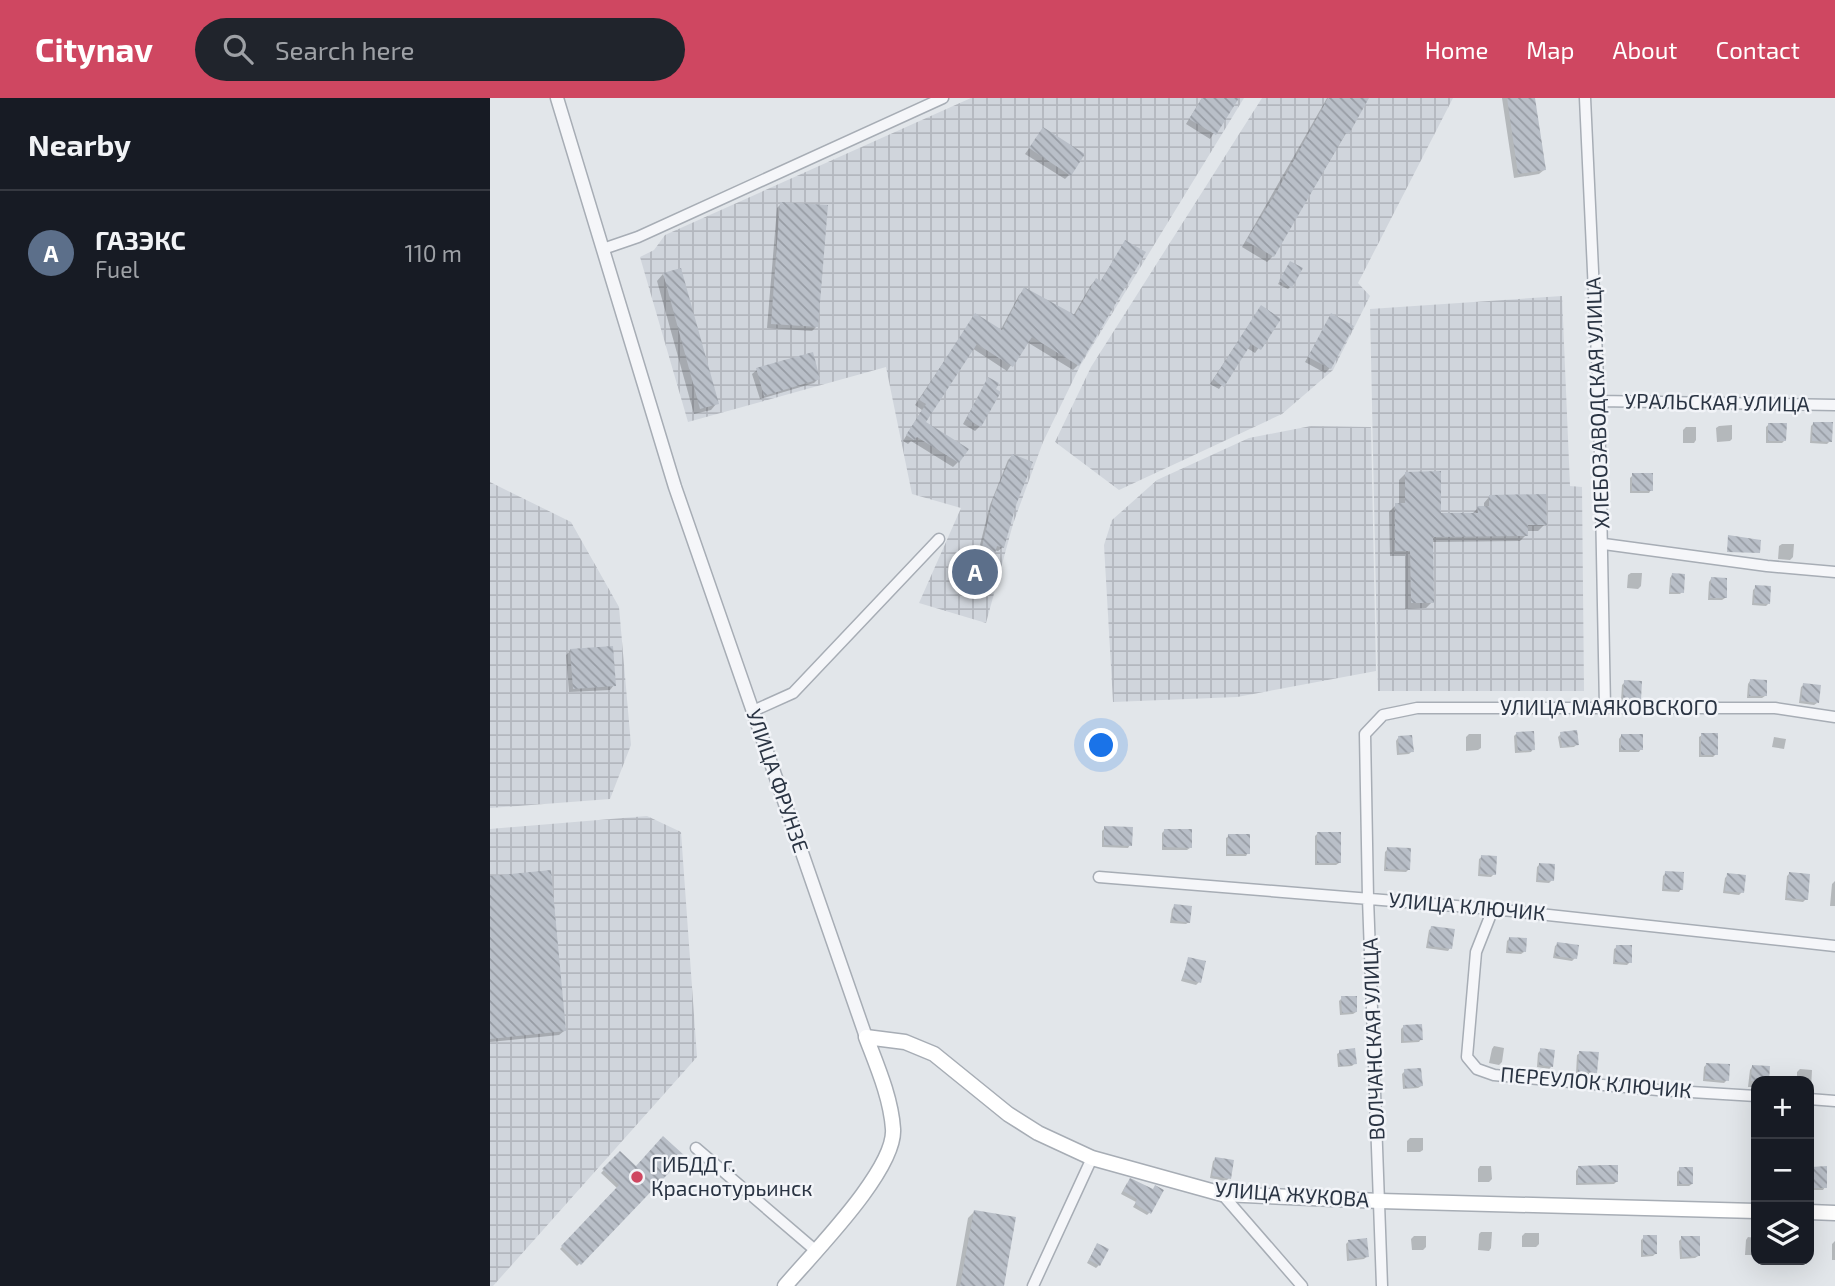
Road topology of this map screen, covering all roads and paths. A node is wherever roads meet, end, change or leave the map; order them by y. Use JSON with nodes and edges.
{"nodes":[{"id":1,"x":557,"y":98,"type":"edge"},
{"id":2,"x":943,"y":98,"type":"edge"},
{"id":3,"x":1585,"y":98,"type":"edge"},
{"id":4,"x":603,"y":249,"type":"junction"},
{"id":5,"x":1599,"y":401,"type":"junction"},
{"id":6,"x":1835,"y":405,"type":"edge"},
{"id":7,"x":939,"y":539,"type":"dead end"},
{"id":8,"x":1604,"y":544,"type":"junction"},
{"id":9,"x":1835,"y":572,"type":"edge"},
{"id":10,"x":1605,"y":707,"type":"junction"},
{"id":11,"x":753,"y":711,"type":"junction"},
{"id":12,"x":1383,"y":715,"type":"joint"},
{"id":13,"x":1835,"y":717,"type":"edge"},
{"id":14,"x":1099,"y":877,"type":"dead end"},
{"id":15,"x":1368,"y":898,"type":"junction"},
{"id":16,"x":1493,"y":909,"type":"junction"},
{"id":17,"x":1835,"y":946,"type":"edge"},
{"id":18,"x":866,"y":1037,"type":"junction"},
{"id":19,"x":1751,"y":1096,"type":"edge"},
{"id":20,"x":1814,"y":1099,"type":"edge"},
{"id":21,"x":1835,"y":1101,"type":"edge"},
{"id":22,"x":696,"y":1148,"type":"dead end"},
{"id":23,"x":1092,"y":1158,"type":"junction"},
{"id":24,"x":1222,"y":1194,"type":"junction"},
{"id":25,"x":1380,"y":1202,"type":"junction"},
{"id":26,"x":1751,"y":1211,"type":"edge"},
{"id":27,"x":1814,"y":1212,"type":"edge"},
{"id":28,"x":1835,"y":1213,"type":"edge"},
{"id":29,"x":815,"y":1250,"type":"junction"},
{"id":30,"x":785,"y":1286,"type":"edge"},
{"id":31,"x":1033,"y":1286,"type":"edge"},
{"id":32,"x":1302,"y":1286,"type":"edge"},
{"id":33,"x":1382,"y":1286,"type":"edge"}],
"edges":[{"from":1,"to":4,"type":"street","name":"УЛИЦА ФРУНЗЕ"},
{"from":2,"to":4,"type":"street"},
{"from":3,"to":5,"type":"street","name":"ХЛЕБОЗАВОДСКАЯ УЛИЦА"},
{"from":4,"to":11,"type":"street","name":"УЛИЦА ФРУНЗЕ"},
{"from":5,"to":6,"type":"street","name":"УРАЛЬСКАЯ УЛИЦА"},
{"from":5,"to":8,"type":"street","name":"ХЛЕБОЗАВОДСКАЯ УЛИЦА"},
{"from":7,"to":11,"type":"street"},
{"from":8,"to":9,"type":"street"},
{"from":8,"to":10,"type":"street","name":"ХЛЕБОЗАВОДСКАЯ УЛИЦА"},
{"from":10,"to":12,"type":"street","name":"УЛИЦА МАЯКОВСКОГО"},
{"from":10,"to":13,"type":"street","name":"УЛИЦА МАЯКОВСКОГО"},
{"from":11,"to":18,"type":"street","name":"УЛИЦА ФРУНЗЕ"},
{"from":12,"to":15,"type":"street","name":"ВОЛЧАНСКАЯ УЛИЦА"},
{"from":14,"to":15,"type":"street","name":"УЛИЦА КЛЮЧИК"},
{"from":15,"to":16,"type":"street","name":"УЛИЦА КЛЮЧИК"},
{"from":15,"to":25,"type":"street","name":"ВОЛЧАНСКАЯ УЛИЦА"},
{"from":16,"to":17,"type":"street","name":"УЛИЦА КЛЮЧИК"},
{"from":16,"to":19,"type":"street","name":"ПЕРЕУЛОК КЛЮЧИК"},
{"from":18,"to":23,"type":"main road","name":"УЛИЦА ЖУКОВА"},
{"from":18,"to":29,"type":"main road","name":"УЛИЦА ФРУНЗЕ"},
{"from":20,"to":21,"type":"street"},
{"from":22,"to":29,"type":"street"},
{"from":23,"to":24,"type":"main road","name":"УЛИЦА ЖУКОВА"},
{"from":23,"to":31,"type":"street"},
{"from":24,"to":25,"type":"main road","name":"УЛИЦА ЖУКОВА"},
{"from":24,"to":32,"type":"street"},
{"from":25,"to":26,"type":"main road","name":"УЛИЦА ЖУКОВА"},
{"from":25,"to":33,"type":"street","name":"ВОЛЧАНСКАЯ УЛИЦА"},
{"from":27,"to":28,"type":"main road"},
{"from":29,"to":30,"type":"main road","name":"УЛИЦА ФРУНЗЕ"}]}
